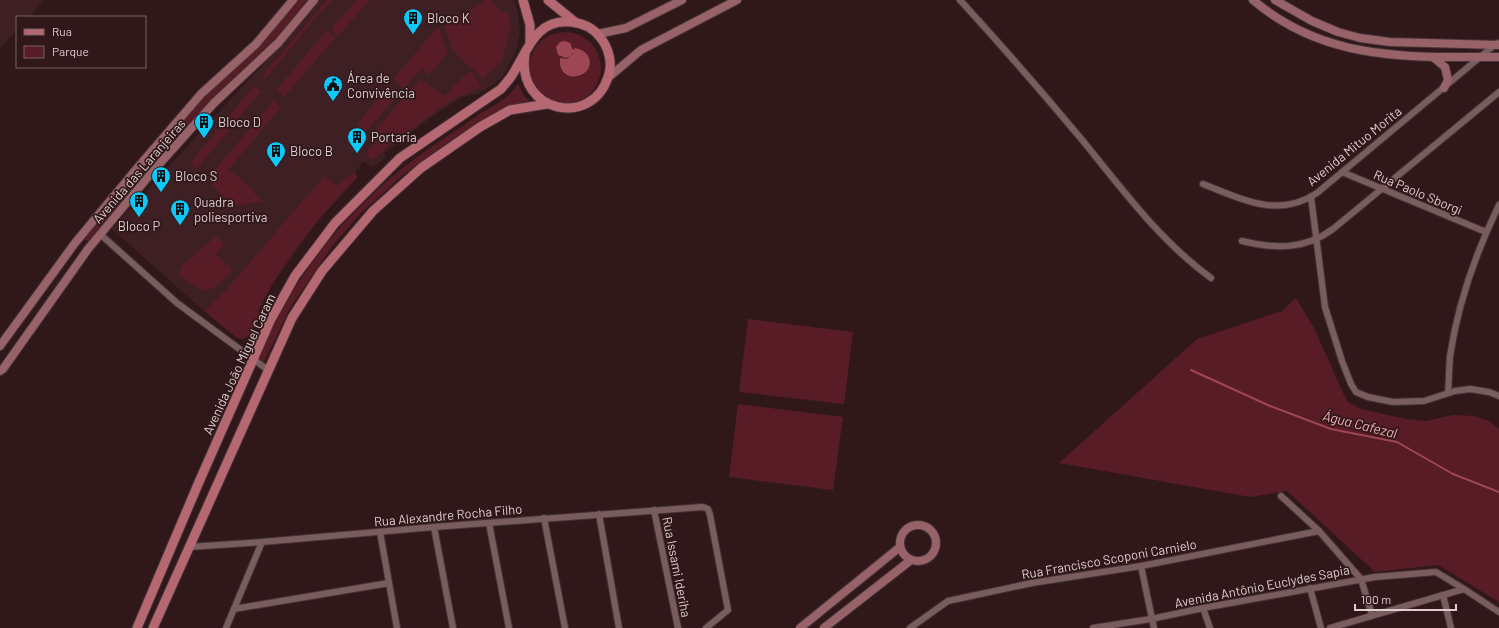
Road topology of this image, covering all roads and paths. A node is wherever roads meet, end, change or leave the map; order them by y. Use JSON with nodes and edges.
{"nodes":[{"id":1,"x":293,"y":0,"type":"edge"},
{"id":2,"x":314,"y":0,"type":"edge"},
{"id":3,"x":523,"y":0,"type":"edge"},
{"id":4,"x":548,"y":0,"type":"edge"},
{"id":5,"x":682,"y":0,"type":"edge"},
{"id":6,"x":737,"y":0,"type":"edge"},
{"id":7,"x":960,"y":0,"type":"edge"},
{"id":8,"x":1252,"y":0,"type":"edge"},
{"id":9,"x":1275,"y":0,"type":"edge"},
{"id":10,"x":575,"y":22,"type":"junction"},
{"id":11,"x":598,"y":34,"type":"junction"},
{"id":12,"x":530,"y":42,"type":"junction"},
{"id":13,"x":1498,"y":44,"type":"edge"},
{"id":14,"x":525,"y":54,"type":"junction"},
{"id":15,"x":1481,"y":57,"type":"junction"},
{"id":16,"x":1499,"y":57,"type":"edge"},
{"id":17,"x":1433,"y":58,"type":"junction"},
{"id":18,"x":608,"y":77,"type":"junction"},
{"id":19,"x":1444,"y":88,"type":"junction"},
{"id":20,"x":1499,"y":92,"type":"edge"},
{"id":21,"x":547,"y":104,"type":"junction"},
{"id":22,"x":1342,"y":172,"type":"junction"},
{"id":23,"x":1203,"y":184,"type":"dead end"},
{"id":24,"x":1382,"y":189,"type":"junction"},
{"id":25,"x":1311,"y":197,"type":"junction"},
{"id":26,"x":1499,"y":205,"type":"edge"},
{"id":27,"x":1486,"y":232,"type":"junction"},
{"id":28,"x":100,"y":234,"type":"junction"},
{"id":29,"x":1316,"y":240,"type":"junction"},
{"id":30,"x":1242,"y":241,"type":"dead end"},
{"id":31,"x":1211,"y":278,"type":"dead end"},
{"id":32,"x":0,"y":346,"type":"edge"},
{"id":33,"x":253,"y":360,"type":"junction"},
{"id":34,"x":268,"y":370,"type":"junction"},
{"id":35,"x":0,"y":371,"type":"edge"},
{"id":36,"x":1448,"y":393,"type":"junction"},
{"id":37,"x":1499,"y":396,"type":"edge"},
{"id":38,"x":1281,"y":496,"type":"dead end"},
{"id":39,"x":654,"y":510,"type":"junction"},
{"id":40,"x":599,"y":514,"type":"junction"},
{"id":41,"x":544,"y":518,"type":"junction"},
{"id":42,"x":489,"y":523,"type":"junction"},
{"id":43,"x":434,"y":527,"type":"junction"},
{"id":44,"x":1319,"y":531,"type":"junction"},
{"id":45,"x":380,"y":532,"type":"junction"},
{"id":46,"x":262,"y":542,"type":"junction"},
{"id":47,"x":189,"y":547,"type":"junction"},
{"id":48,"x":900,"y":547,"type":"junction"},
{"id":49,"x":912,"y":560,"type":"junction"},
{"id":50,"x":1141,"y":566,"type":"junction"},
{"id":51,"x":1361,"y":579,"type":"junction"},
{"id":52,"x":389,"y":583,"type":"junction"},
{"id":53,"x":1310,"y":588,"type":"junction"},
{"id":54,"x":1464,"y":589,"type":"junction"},
{"id":55,"x":1443,"y":595,"type":"junction"},
{"id":56,"x":1203,"y":608,"type":"junction"},
{"id":57,"x":234,"y":609,"type":"junction"},
{"id":58,"x":1499,"y":612,"type":"edge"},
{"id":59,"x":1372,"y":615,"type":"junction"},
{"id":60,"x":1152,"y":619,"type":"junction"},
{"id":61,"x":137,"y":628,"type":"edge"},
{"id":62,"x":153,"y":628,"type":"edge"},
{"id":63,"x":226,"y":628,"type":"edge"},
{"id":64,"x":397,"y":628,"type":"edge"},
{"id":65,"x":453,"y":628,"type":"edge"},
{"id":66,"x":509,"y":628,"type":"edge"},
{"id":67,"x":565,"y":628,"type":"edge"},
{"id":68,"x":619,"y":628,"type":"edge"},
{"id":69,"x":678,"y":628,"type":"edge"},
{"id":70,"x":706,"y":628,"type":"edge"},
{"id":71,"x":800,"y":628,"type":"edge"},
{"id":72,"x":824,"y":628,"type":"edge"},
{"id":73,"x":910,"y":628,"type":"edge"},
{"id":74,"x":1096,"y":628,"type":"edge"},
{"id":75,"x":1154,"y":628,"type":"edge"},
{"id":76,"x":1210,"y":628,"type":"edge"},
{"id":77,"x":1320,"y":628,"type":"edge"},
{"id":78,"x":1330,"y":628,"type":"edge"},
{"id":79,"x":1451,"y":628,"type":"edge"}],
"edges":[{"from":1,"to":32,"type":"street","name":"Avenida das Laranjeiras"},
{"from":2,"to":28,"type":"street","name":"Avenida das Laranjeiras"},
{"from":3,"to":12,"type":"main road"},
{"from":4,"to":10,"type":"main road"},
{"from":5,"to":11,"type":"street"},
{"from":6,"to":18,"type":"street"},
{"from":7,"to":31,"type":"street"},
{"from":8,"to":17,"type":"street"},
{"from":9,"to":13,"type":"street"},
{"from":10,"to":11,"type":"main road"},
{"from":10,"to":12,"type":"main road"},
{"from":11,"to":18,"type":"main road"},
{"from":12,"to":14,"type":"main road"},
{"from":13,"to":15,"type":"street","name":"Avenida Mituo Morita"},
{"from":14,"to":21,"type":"main road"},
{"from":14,"to":33,"type":"main road","name":"Avenida João Miguel Caram"},
{"from":15,"to":16,"type":"street"},
{"from":15,"to":17,"type":"street"},
{"from":15,"to":19,"type":"street","name":"Avenida Mituo Morita"},
{"from":17,"to":19,"type":"street"},
{"from":18,"to":21,"type":"main road"},
{"from":19,"to":22,"type":"street","name":"Avenida Mituo Morita"},
{"from":20,"to":24,"type":"street"},
{"from":21,"to":34,"type":"main road"},
{"from":22,"to":24,"type":"street","name":"Rua Paolo Sborgi"},
{"from":22,"to":25,"type":"street","name":"Avenida Mituo Morita"},
{"from":23,"to":25,"type":"street","name":"Avenida Mituo Morita"},
{"from":24,"to":27,"type":"street","name":"Rua Paolo Sborgi"},
{"from":24,"to":29,"type":"street"},
{"from":25,"to":29,"type":"street"},
{"from":26,"to":27,"type":"street"},
{"from":27,"to":36,"type":"street"},
{"from":28,"to":33,"type":"street"},
{"from":28,"to":35,"type":"street","name":"Avenida das Laranjeiras"},
{"from":29,"to":30,"type":"street"},
{"from":29,"to":36,"type":"street"},
{"from":33,"to":34,"type":"street"},
{"from":33,"to":61,"type":"main road","name":"Avenida João Miguel Caram"},
{"from":34,"to":47,"type":"main road"},
{"from":36,"to":37,"type":"street"},
{"from":38,"to":44,"type":"street"},
{"from":39,"to":40,"type":"street","name":"Rua Alexandre Rocha Filho"},
{"from":39,"to":69,"type":"street","name":"Rua Issami Ideriha"},
{"from":39,"to":70,"type":"street","name":"Rua Alexandre Rocha Filho"},
{"from":40,"to":41,"type":"street","name":"Rua Alexandre Rocha Filho"},
{"from":40,"to":68,"type":"street"},
{"from":41,"to":42,"type":"street","name":"Rua Alexandre Rocha Filho"},
{"from":41,"to":67,"type":"street"},
{"from":42,"to":43,"type":"street","name":"Rua Alexandre Rocha Filho"},
{"from":42,"to":66,"type":"street"},
{"from":43,"to":45,"type":"street","name":"Rua Alexandre Rocha Filho"},
{"from":43,"to":65,"type":"street"},
{"from":44,"to":50,"type":"street","name":"Rua Francisco Scoponi Carnielo"},
{"from":44,"to":51,"type":"street"},
{"from":45,"to":46,"type":"street","name":"Rua Alexandre Rocha Filho"},
{"from":45,"to":52,"type":"street"},
{"from":46,"to":47,"type":"street","name":"Rua Alexandre Rocha Filho"},
{"from":46,"to":57,"type":"street"},
{"from":47,"to":62,"type":"main road"},
{"from":48,"to":49,"type":"street"},
{"from":48,"to":49,"type":"street"},
{"from":48,"to":71,"type":"street"},
{"from":49,"to":72,"type":"street"},
{"from":50,"to":60,"type":"street"},
{"from":50,"to":73,"type":"street","name":"Rua Francisco Scoponi Carnielo"},
{"from":51,"to":53,"type":"street","name":"Avenida Antônio Euclydes Sapia"},
{"from":51,"to":54,"type":"street","name":"Avenida Antônio Euclydes Sapia"},
{"from":51,"to":59,"type":"street"},
{"from":52,"to":57,"type":"street"},
{"from":52,"to":64,"type":"street"},
{"from":53,"to":56,"type":"street","name":"Avenida Antônio Euclydes Sapia"},
{"from":53,"to":77,"type":"street"},
{"from":54,"to":55,"type":"street"},
{"from":54,"to":58,"type":"street"},
{"from":55,"to":59,"type":"street"},
{"from":55,"to":79,"type":"street"},
{"from":56,"to":60,"type":"street","name":"Avenida Antônio Euclydes Sapia"},
{"from":56,"to":76,"type":"street"},
{"from":57,"to":63,"type":"street"},
{"from":59,"to":78,"type":"street"},
{"from":60,"to":74,"type":"street","name":"Avenida Antônio Euclydes Sapia"},
{"from":60,"to":75,"type":"street"}]}
